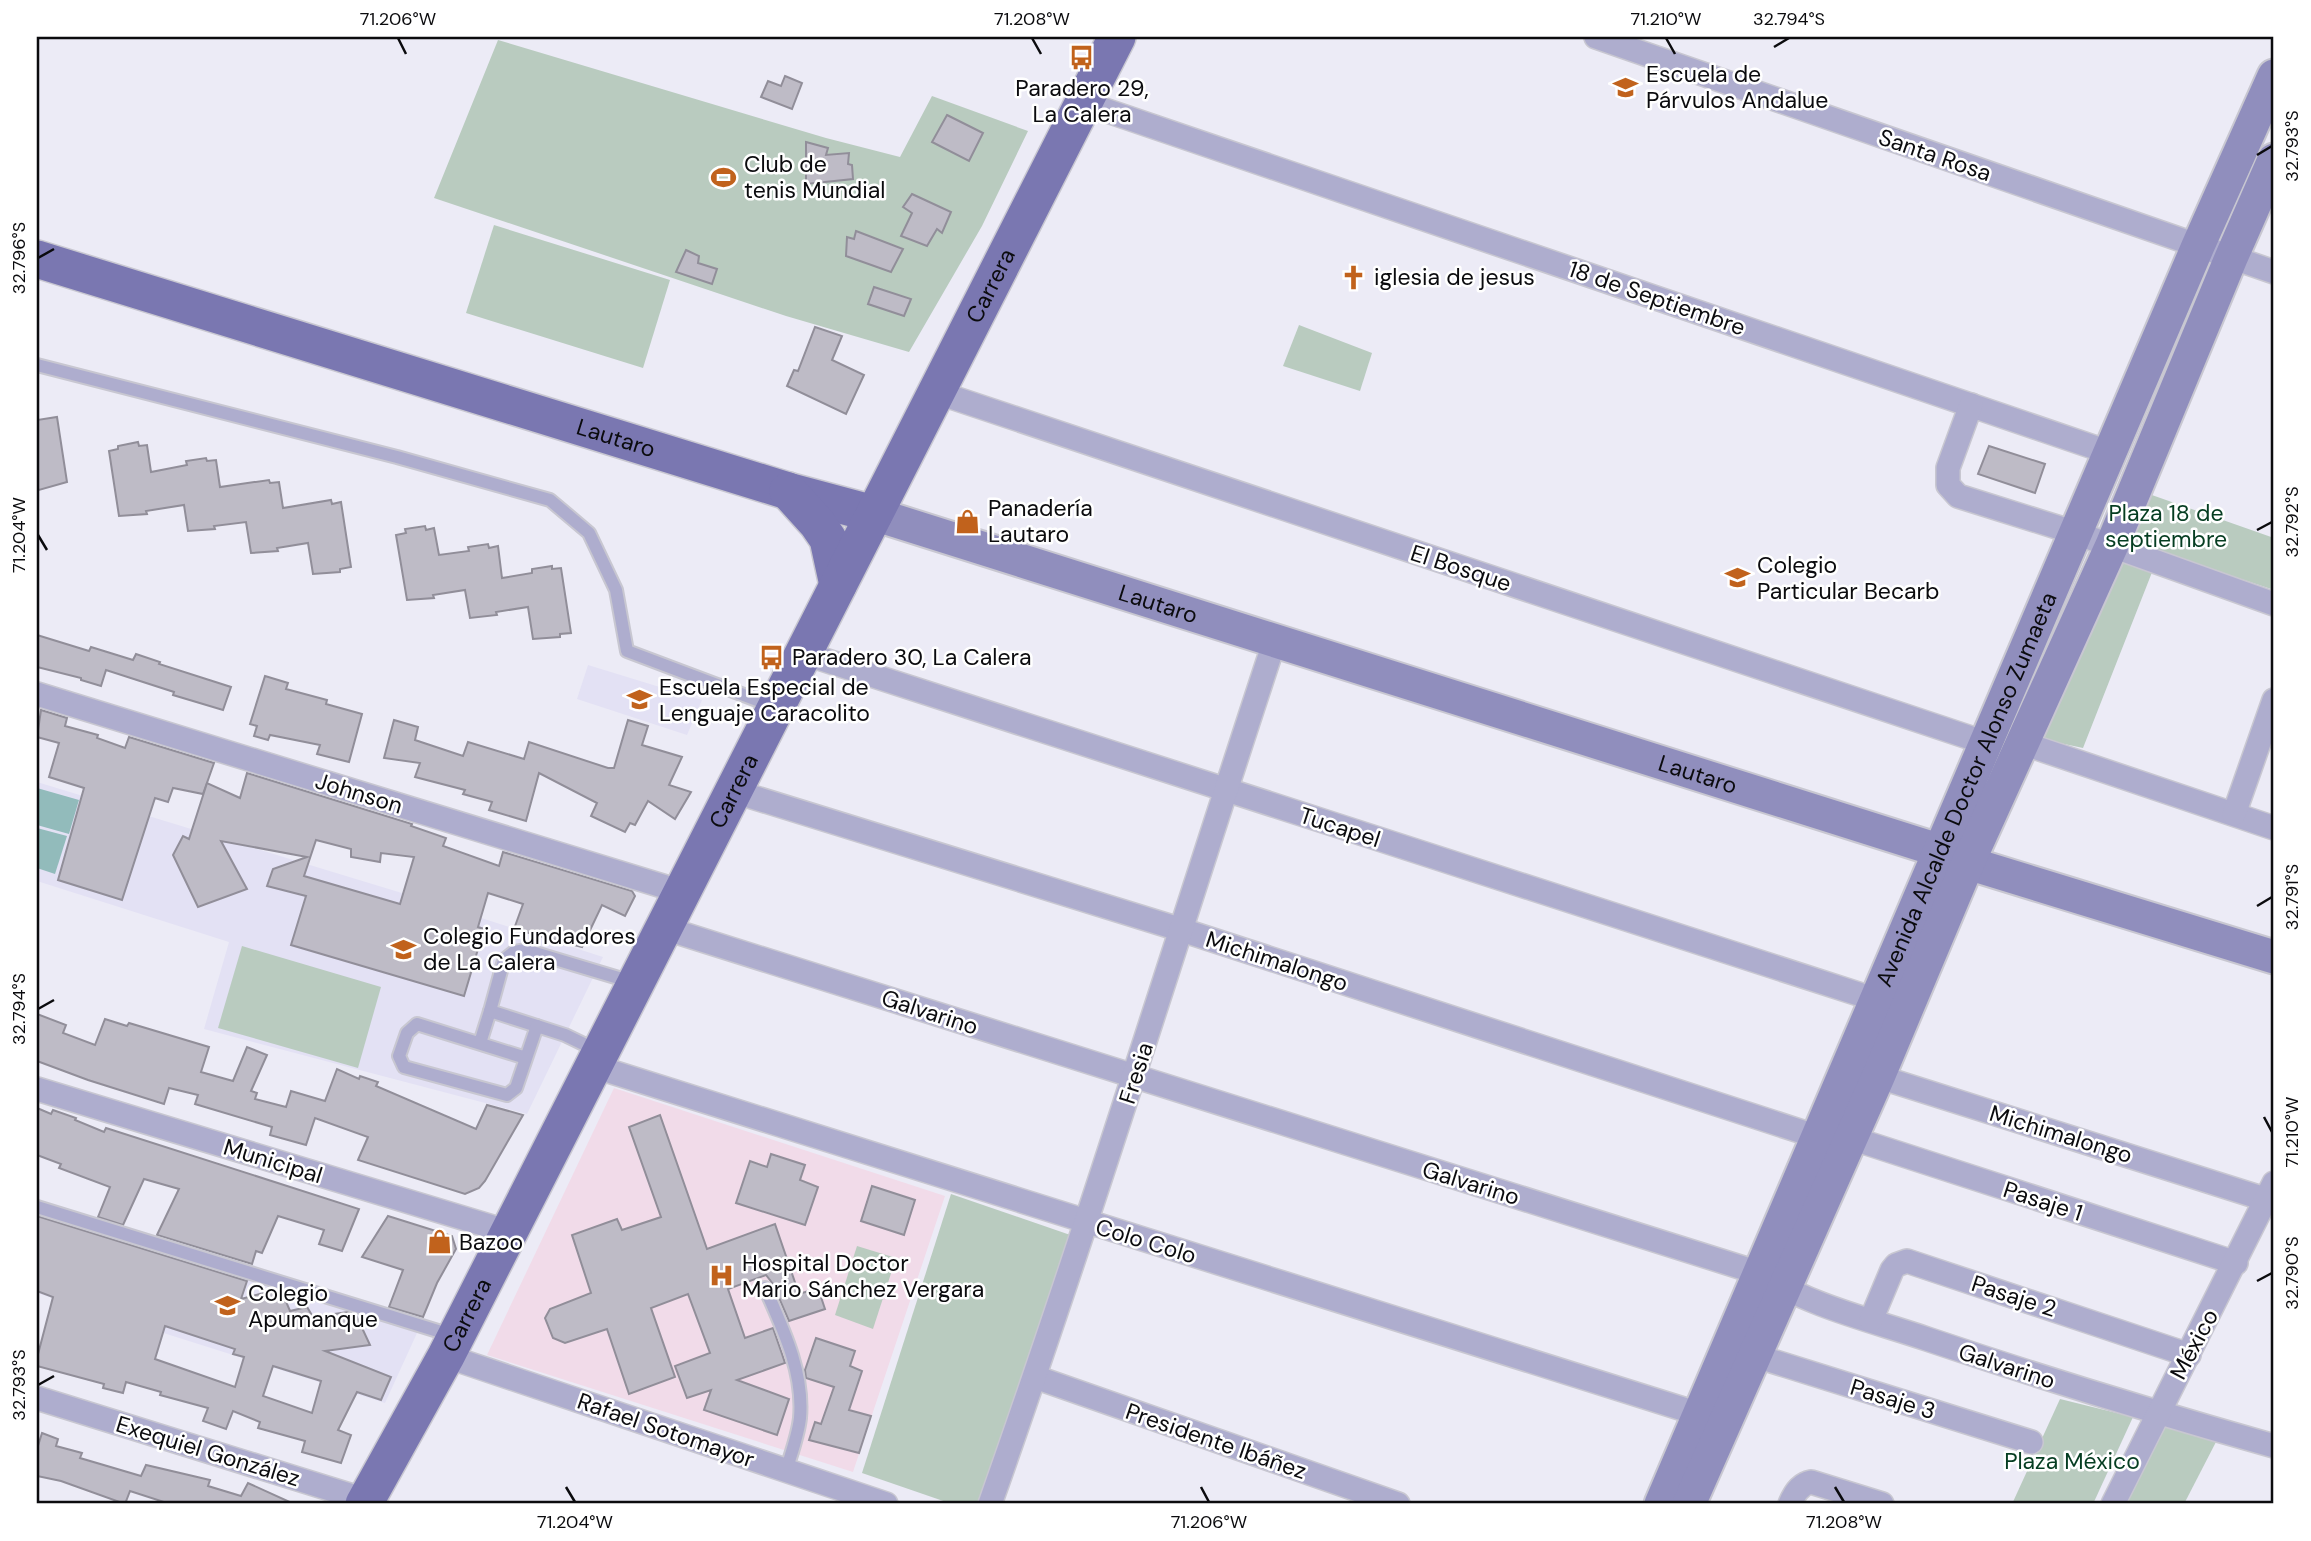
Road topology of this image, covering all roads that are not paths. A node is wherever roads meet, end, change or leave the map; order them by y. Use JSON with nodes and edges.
{"nodes":[{"id":1,"x":1117,"y":37,"type":"edge"},
{"id":2,"x":1596,"y":37,"type":"edge"},
{"id":3,"x":2274,"y":76,"type":"edge"},
{"id":4,"x":1084,"y":103,"type":"junction"},
{"id":5,"x":2274,"y":160,"type":"edge"},
{"id":6,"x":2197,"y":246,"type":"junction"},
{"id":7,"x":2231,"y":258,"type":"junction"},
{"id":8,"x":37,"y":259,"type":"edge"},
{"id":9,"x":2274,"y":272,"type":"edge"},
{"id":10,"x":37,"y":365,"type":"edge"},
{"id":11,"x":936,"y":392,"type":"junction"},
{"id":12,"x":1971,"y":405,"type":"junction"},
{"id":13,"x":2111,"y":453,"type":"junction"},
{"id":14,"x":788,"y":491,"type":"junction"},
{"id":15,"x":874,"y":514,"type":"junction"},
{"id":16,"x":2076,"y":533,"type":"junction"},
{"id":17,"x":2112,"y":545,"type":"junction"},
{"id":18,"x":838,"y":585,"type":"junction"},
{"id":19,"x":2274,"y":604,"type":"edge"},
{"id":20,"x":1275,"y":640,"type":"junction"},
{"id":21,"x":803,"y":653,"type":"junction"},
{"id":22,"x":37,"y":694,"type":"edge"},
{"id":23,"x":2274,"y":700,"type":"edge"},
{"id":24,"x":776,"y":707,"type":"junction"},
{"id":25,"x":1986,"y":743,"type":"junction"},
{"id":26,"x":2022,"y":743,"type":"junction"},
{"id":27,"x":1226,"y":789,"type":"junction"},
{"id":28,"x":733,"y":791,"type":"junction"},
{"id":29,"x":2234,"y":814,"type":"junction"},
{"id":30,"x":2274,"y":828,"type":"edge"},
{"id":31,"x":1955,"y":857,"type":"junction"},
{"id":32,"x":682,"y":892,"type":"junction"},
{"id":33,"x":664,"y":928,"type":"junction"},
{"id":34,"x":1182,"y":930,"type":"junction"},
{"id":35,"x":2274,"y":957,"type":"edge"},
{"id":36,"x":636,"y":983,"type":"junction"},
{"id":37,"x":1877,"y":1000,"type":"junction"},
{"id":38,"x":490,"y":1011,"type":"junction"},
{"id":39,"x":537,"y":1026,"type":"junction"},
{"id":40,"x":480,"y":1043,"type":"junction"},
{"id":41,"x":526,"y":1058,"type":"junction"},
{"id":42,"x":597,"y":1059,"type":"junction"},
{"id":43,"x":1863,"y":1072,"type":"junction"},
{"id":44,"x":1135,"y":1077,"type":"junction"},
{"id":45,"x":37,"y":1089,"type":"edge"},
{"id":46,"x":1818,"y":1137,"type":"junction"},
{"id":47,"x":1851,"y":1138,"type":"junction"},
{"id":48,"x":2272,"y":1194,"type":"edge"},
{"id":49,"x":37,"y":1207,"type":"edge"},
{"id":50,"x":1087,"y":1223,"type":"junction"},
{"id":51,"x":509,"y":1232,"type":"junction"},
{"id":52,"x":2236,"y":1263,"type":"junction"},
{"id":53,"x":1772,"y":1281,"type":"junction"},
{"id":54,"x":765,"y":1288,"type":"dead end"},
{"id":55,"x":1871,"y":1320,"type":"junction"},
{"id":56,"x":451,"y":1347,"type":"junction"},
{"id":57,"x":2189,"y":1354,"type":"junction"},
{"id":58,"x":1756,"y":1356,"type":"junction"},
{"id":59,"x":1035,"y":1377,"type":"junction"},
{"id":60,"x":37,"y":1398,"type":"edge"},
{"id":61,"x":2157,"y":1413,"type":"junction"},
{"id":62,"x":1699,"y":1414,"type":"junction"},
{"id":63,"x":2031,"y":1441,"type":"dead end"},
{"id":64,"x":2274,"y":1446,"type":"edge"},
{"id":65,"x":786,"y":1471,"type":"junction"},
{"id":66,"x":833,"y":1496,"type":"edge"},
{"id":67,"x":1675,"y":1502,"type":"edge"},
{"id":68,"x":369,"y":1503,"type":"edge"},
{"id":69,"x":886,"y":1504,"type":"edge"},
{"id":70,"x":990,"y":1504,"type":"edge"},
{"id":71,"x":1398,"y":1504,"type":"edge"},
{"id":72,"x":1790,"y":1504,"type":"edge"},
{"id":73,"x":1882,"y":1504,"type":"edge"},
{"id":74,"x":2113,"y":1504,"type":"edge"}],
"edges":[{"from":1,"to":4,"type":"main road","name":"Carrera"},
{"from":2,"to":6,"type":"street","name":"Santa Rosa"},
{"from":3,"to":6,"type":"street","name":"Avenida Alcalde Doctor Alonso Zumaeta"},
{"from":4,"to":11,"type":"main road","name":"Carrera"},
{"from":4,"to":12,"type":"street","name":"18 de Septiembre"},
{"from":5,"to":7,"type":"street","name":"Avenida Alcalde Doctor Alonso Zumaeta"},
{"from":6,"to":7,"type":"street","name":"Santa Rosa"},
{"from":6,"to":13,"type":"street","name":"Avenida Alcalde Doctor Alonso Zumaeta"},
{"from":7,"to":9,"type":"street","name":"Santa Rosa"},
{"from":7,"to":17,"type":"street","name":"Avenida Alcalde Doctor Alonso Zumaeta"},
{"from":8,"to":14,"type":"main road","name":"Lautaro"},
{"from":10,"to":24,"type":"lane"},
{"from":11,"to":15,"type":"main road","name":"Carrera"},
{"from":11,"to":25,"type":"street","name":"El Bosque"},
{"from":12,"to":13,"type":"street","name":"18 de Septiembre"},
{"from":12,"to":16,"type":"street"},
{"from":13,"to":16,"type":"street","name":"Avenida Alcalde Doctor Alonso Zumaeta"},
{"from":14,"to":15,"type":"main road","name":"Lautaro"},
{"from":14,"to":18,"type":"main road"},
{"from":15,"to":18,"type":"main road","name":"Carrera"},
{"from":15,"to":20,"type":"street","name":"Lautaro"},
{"from":16,"to":17,"type":"street"},
{"from":16,"to":25,"type":"street","name":"Avenida Alcalde Doctor Alonso Zumaeta"},
{"from":17,"to":19,"type":"street"},
{"from":17,"to":26,"type":"street","name":"Avenida Alcalde Doctor Alonso Zumaeta"},
{"from":18,"to":21,"type":"main road","name":"Carrera"},
{"from":20,"to":27,"type":"street","name":"Fresia"},
{"from":20,"to":31,"type":"street","name":"Lautaro"},
{"from":21,"to":24,"type":"main road","name":"Carrera"},
{"from":21,"to":27,"type":"street","name":"Tucapel"},
{"from":22,"to":32,"type":"street","name":"Johnson"},
{"from":23,"to":29,"type":"street"},
{"from":24,"to":28,"type":"main road","name":"Carrera"},
{"from":25,"to":31,"type":"street","name":"Avenida Alcalde Doctor Alonso Zumaeta"},
{"from":26,"to":29,"type":"street"},
{"from":26,"to":31,"type":"street","name":"Avenida Alcalde Doctor Alonso Zumaeta"},
{"from":27,"to":34,"type":"street","name":"Fresia"},
{"from":27,"to":37,"type":"street","name":"Tucapel"},
{"from":28,"to":32,"type":"main road","name":"Carrera"},
{"from":28,"to":34,"type":"street","name":"Michimalongo"},
{"from":29,"to":30,"type":"street"},
{"from":31,"to":35,"type":"street","name":"Lautaro"},
{"from":31,"to":37,"type":"street","name":"Avenida Alcalde Doctor Alonso Zumaeta"},
{"from":31,"to":43,"type":"street","name":"Avenida Alcalde Doctor Alonso Zumaeta"},
{"from":32,"to":33,"type":"main road","name":"Carrera"},
{"from":33,"to":36,"type":"main road","name":"Carrera"},
{"from":33,"to":44,"type":"street","name":"Galvarino"},
{"from":34,"to":44,"type":"street","name":"Fresia"},
{"from":34,"to":46,"type":"street","name":"Michimalongo"},
{"from":36,"to":38,"type":"lane"},
{"from":36,"to":42,"type":"main road","name":"Carrera"},
{"from":37,"to":43,"type":"street","name":"Avenida Alcalde Doctor Alonso Zumaeta"},
{"from":38,"to":39,"type":"lane"},
{"from":38,"to":40,"type":"lane"},
{"from":39,"to":41,"type":"lane"},
{"from":39,"to":42,"type":"lane"},
{"from":40,"to":41,"type":"lane"},
{"from":40,"to":41,"type":"lane"},
{"from":42,"to":50,"type":"street","name":"Colo Colo"},
{"from":42,"to":51,"type":"main road","name":"Carrera"},
{"from":43,"to":46,"type":"street","name":"Avenida Alcalde Doctor Alonso Zumaeta"},
{"from":43,"to":47,"type":"street","name":"Avenida Alcalde Doctor Alonso Zumaeta"},
{"from":43,"to":48,"type":"street","name":"Michimalongo"},
{"from":44,"to":50,"type":"street","name":"Fresia"},
{"from":44,"to":53,"type":"street","name":"Galvarino"},
{"from":45,"to":51,"type":"street","name":"Municipal"},
{"from":46,"to":53,"type":"street","name":"Avenida Alcalde Doctor Alonso Zumaeta"},
{"from":47,"to":52,"type":"street","name":"Pasaje 1"},
{"from":47,"to":53,"type":"street","name":"Avenida Alcalde Doctor Alonso Zumaeta"},
{"from":48,"to":52,"type":"street","name":"México"},
{"from":49,"to":56,"type":"lane"},
{"from":50,"to":59,"type":"street","name":"Fresia"},
{"from":50,"to":62,"type":"street","name":"Colo Colo"},
{"from":51,"to":56,"type":"main road","name":"Carrera"},
{"from":52,"to":57,"type":"street","name":"México"},
{"from":53,"to":55,"type":"street","name":"Galvarino"},
{"from":53,"to":58,"type":"street","name":"Avenida Alcalde Doctor Alonso Zumaeta"},
{"from":53,"to":62,"type":"street","name":"Avenida Alcalde Doctor Alonso Zumaeta"},
{"from":54,"to":65,"type":"lane"},
{"from":55,"to":57,"type":"street","name":"Pasaje 2"},
{"from":55,"to":61,"type":"street","name":"Galvarino"},
{"from":56,"to":65,"type":"street","name":"Rafael Sotomayor"},
{"from":56,"to":68,"type":"main road","name":"Carrera"},
{"from":57,"to":61,"type":"street","name":"México"},
{"from":58,"to":63,"type":"street","name":"Pasaje 3"},
{"from":58,"to":67,"type":"street","name":"Avenida Alcalde Doctor Alonso Zumaeta"},
{"from":59,"to":70,"type":"street","name":"Fresia"},
{"from":59,"to":71,"type":"street","name":"Presidente Ibáñez"},
{"from":60,"to":68,"type":"street","name":"Exequiel González"},
{"from":61,"to":64,"type":"street","name":"Galvarino"},
{"from":61,"to":74,"type":"street","name":"México"},
{"from":62,"to":67,"type":"street","name":"Avenida Alcalde Doctor Alonso Zumaeta"},
{"from":65,"to":66,"type":"street","name":"Rafael Sotomayor"},
{"from":66,"to":69,"type":"street","name":"Rafael Sotomayor"},
{"from":72,"to":73,"type":"street"}]}
